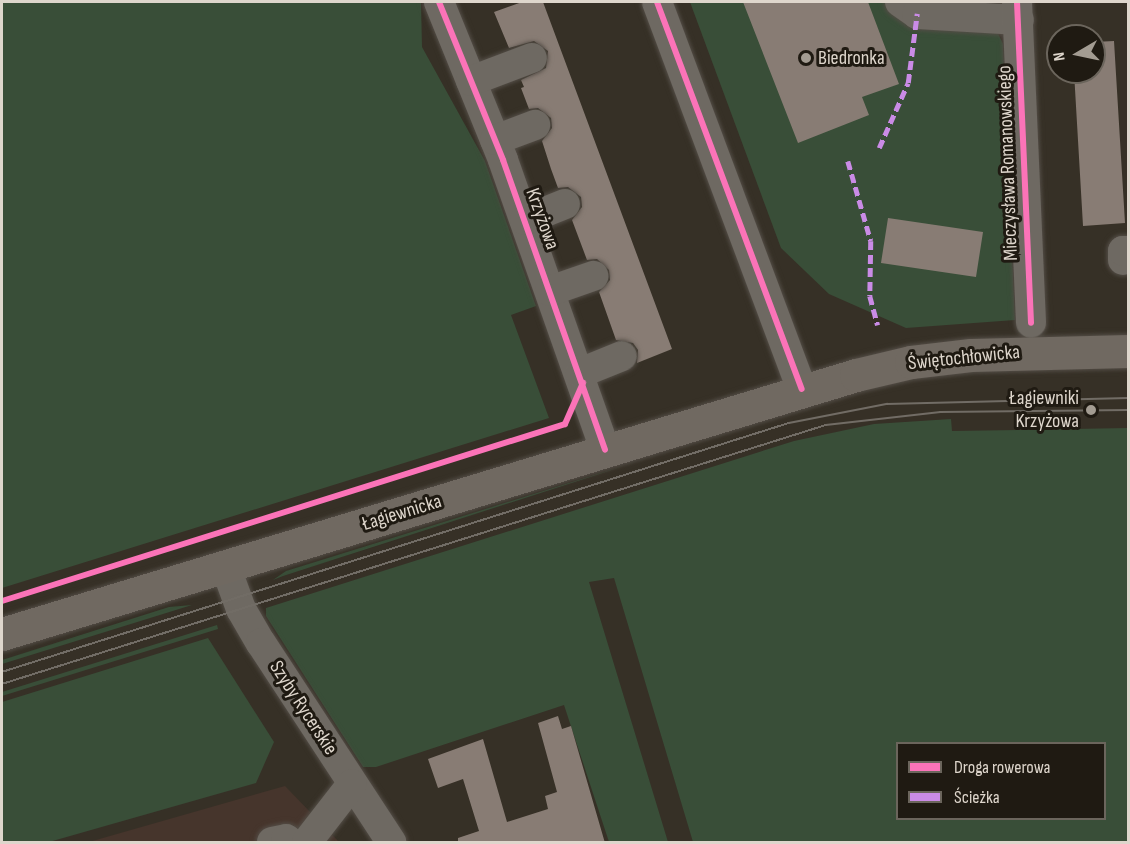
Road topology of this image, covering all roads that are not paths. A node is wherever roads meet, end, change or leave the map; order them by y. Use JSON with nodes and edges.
{"nodes":[{"id":1,"x":439,"y":2,"type":"edge"},
{"id":2,"x":657,"y":2,"type":"edge"},
{"id":3,"x":900,"y":2,"type":"edge"},
{"id":4,"x":1018,"y":11,"type":"edge"},
{"id":5,"x":532,"y":58,"type":"dead end"},
{"id":6,"x":471,"y":81,"type":"junction"},
{"id":7,"x":535,"y":125,"type":"dead end"},
{"id":8,"x":495,"y":140,"type":"junction"},
{"id":9,"x":564,"y":204,"type":"dead end"},
{"id":10,"x":525,"y":220,"type":"junction"},
{"id":11,"x":593,"y":276,"type":"dead end"},
{"id":12,"x":550,"y":291,"type":"junction"},
{"id":13,"x":1031,"y":323,"type":"dead end"},
{"id":14,"x":1128,"y":351,"type":"edge"},
{"id":15,"x":622,"y":356,"type":"dead end"},
{"id":16,"x":580,"y":373,"type":"junction"},
{"id":17,"x":802,"y":389,"type":"junction"},
{"id":18,"x":605,"y":450,"type":"junction"},
{"id":19,"x":226,"y":568,"type":"junction"},
{"id":20,"x":2,"y":634,"type":"edge"},
{"id":21,"x":352,"y":784,"type":"junction"},
{"id":22,"x":272,"y":843,"type":"edge"},
{"id":23,"x":290,"y":843,"type":"edge"},
{"id":24,"x":307,"y":843,"type":"edge"},
{"id":25,"x":391,"y":843,"type":"edge"}],
"edges":[{"from":1,"to":6,"type":"street","name":"Krzyżowa"},
{"from":2,"to":17,"type":"street"},
{"from":3,"to":4,"type":"street"},
{"from":4,"to":13,"type":"street","name":"Mieczysława Romanowskiego"},
{"from":5,"to":6,"type":"street"},
{"from":6,"to":8,"type":"street","name":"Krzyżowa"},
{"from":7,"to":8,"type":"street"},
{"from":8,"to":10,"type":"street","name":"Krzyżowa"},
{"from":9,"to":10,"type":"street"},
{"from":10,"to":12,"type":"street","name":"Krzyżowa"},
{"from":11,"to":12,"type":"street"},
{"from":12,"to":16,"type":"street","name":"Krzyżowa"},
{"from":14,"to":17,"type":"main road","name":"Świętochłowicka"},
{"from":15,"to":16,"type":"street"},
{"from":16,"to":18,"type":"street","name":"Krzyżowa"},
{"from":17,"to":18,"type":"main road","name":"Łagiewnicka"},
{"from":18,"to":19,"type":"main road","name":"Łagiewnicka"},
{"from":19,"to":20,"type":"main road","name":"Łagiewnicka"},
{"from":19,"to":21,"type":"street","name":"Szyby Rycerskie"},
{"from":21,"to":24,"type":"street"},
{"from":21,"to":25,"type":"street","name":"Szyby Rycerskie"},
{"from":22,"to":23,"type":"street"}]}
